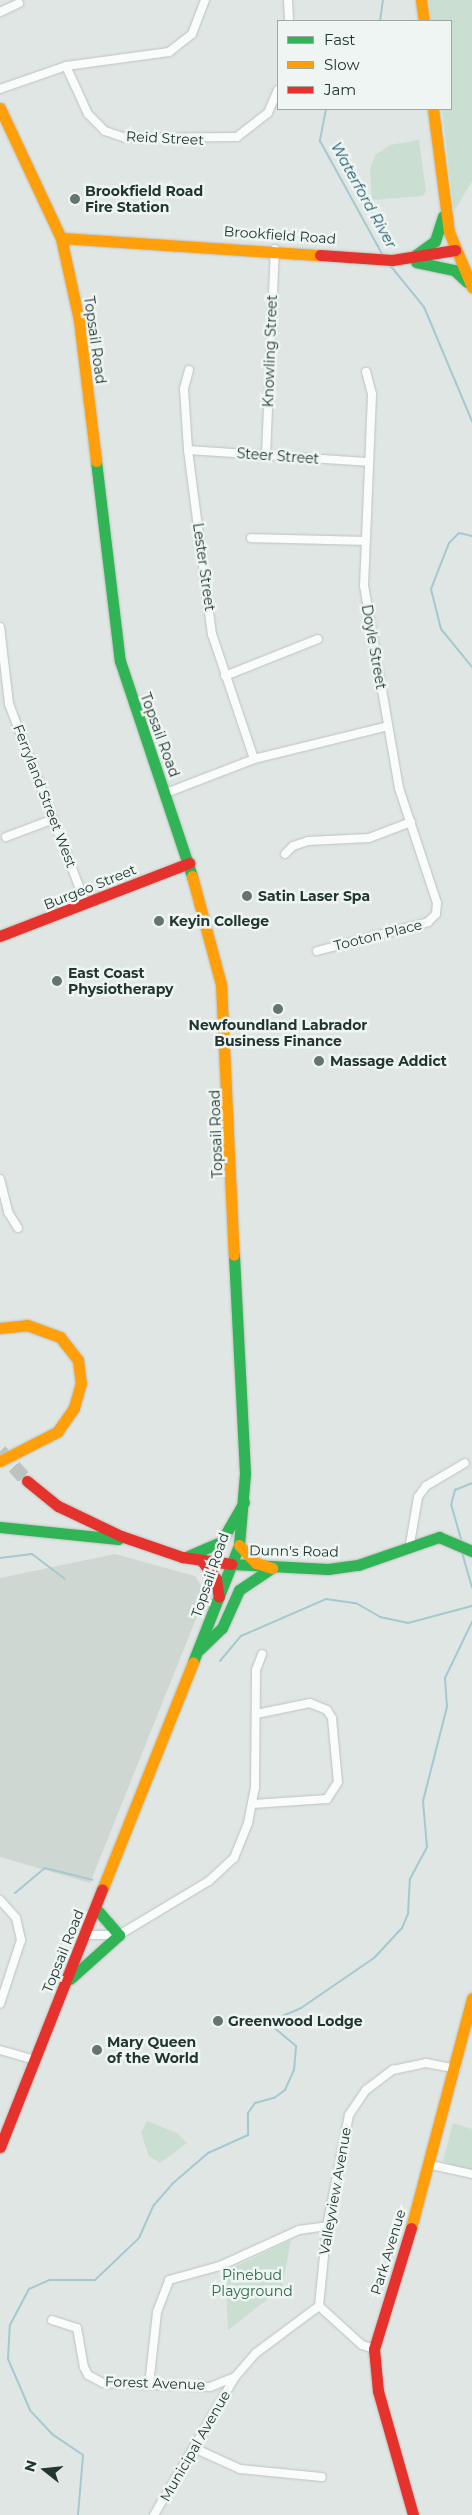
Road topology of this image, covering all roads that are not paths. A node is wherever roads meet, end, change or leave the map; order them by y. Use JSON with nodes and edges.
{"nodes":[{"id":1,"x":205,"y":0,"type":"edge"},
{"id":2,"x":288,"y":0,"type":"edge"},
{"id":3,"x":421,"y":0,"type":"edge"},
{"id":4,"x":19,"y":3,"type":"dead end"},
{"id":5,"x":0,"y":12,"type":"edge"},
{"id":6,"x":289,"y":20,"type":"edge"},
{"id":7,"x":424,"y":20,"type":"edge"},
{"id":8,"x":66,"y":66,"type":"junction"},
{"id":9,"x":0,"y":89,"type":"edge"},
{"id":10,"x":277,"y":92,"type":"edge"},
{"id":11,"x":0,"y":108,"type":"edge"},
{"id":12,"x":433,"y":110,"type":"edge"},
{"id":13,"x":445,"y":206,"type":"junction"},
{"id":14,"x":61,"y":238,"type":"junction"},
{"id":15,"x":275,"y":249,"type":"junction"},
{"id":16,"x":455,"y":250,"type":"junction"},
{"id":17,"x":407,"y":260,"type":"junction"},
{"id":18,"x":471,"y":284,"type":"edge"},
{"id":19,"x":189,"y":370,"type":"dead end"},
{"id":20,"x":366,"y":372,"type":"dead end"},
{"id":21,"x":188,"y":450,"type":"junction"},
{"id":22,"x":266,"y":454,"type":"junction"},
{"id":23,"x":367,"y":462,"type":"junction"},
{"id":24,"x":252,"y":538,"type":"dead end"},
{"id":25,"x":364,"y":541,"type":"junction"},
{"id":26,"x":0,"y":627,"type":"edge"},
{"id":27,"x":318,"y":639,"type":"dead end"},
{"id":28,"x":2,"y":660,"type":"edge"},
{"id":29,"x":225,"y":676,"type":"junction"},
{"id":30,"x":388,"y":726,"type":"junction"},
{"id":31,"x":254,"y":759,"type":"junction"},
{"id":32,"x":166,"y":793,"type":"junction"},
{"id":33,"x":54,"y":820,"type":"junction"},
{"id":34,"x":411,"y":822,"type":"junction"},
{"id":35,"x":6,"y":837,"type":"dead end"},
{"id":36,"x":285,"y":854,"type":"dead end"},
{"id":37,"x":189,"y":863,"type":"junction"},
{"id":38,"x":86,"y":905,"type":"junction"},
{"id":39,"x":436,"y":914,"type":"joint"},
{"id":40,"x":0,"y":936,"type":"edge"},
{"id":41,"x":316,"y":951,"type":"dead end"},
{"id":42,"x":0,"y":1179,"type":"edge"},
{"id":43,"x":1,"y":1192,"type":"edge"},
{"id":44,"x":18,"y":1228,"type":"dead end"},
{"id":45,"x":0,"y":1328,"type":"edge"},
{"id":46,"x":0,"y":1461,"type":"edge"},
{"id":47,"x":466,"y":1463,"type":"dead end"},
{"id":48,"x":27,"y":1481,"type":"tunnel mouth"},
{"id":49,"x":244,"y":1502,"type":"junction"},
{"id":50,"x":0,"y":1527,"type":"edge"},
{"id":51,"x":138,"y":1542,"type":"junction"},
{"id":52,"x":410,"y":1544,"type":"junction"},
{"id":53,"x":239,"y":1545,"type":"junction"},
{"id":54,"x":470,"y":1549,"type":"edge"},
{"id":55,"x":182,"y":1557,"type":"junction"},
{"id":56,"x":202,"y":1561,"type":"junction"},
{"id":57,"x":232,"y":1564,"type":"junction"},
{"id":58,"x":272,"y":1568,"type":"junction"},
{"id":59,"x":220,"y":1596,"type":"junction"},
{"id":60,"x":198,"y":1650,"type":"junction"},
{"id":61,"x":262,"y":1654,"type":"dead end"},
{"id":62,"x":256,"y":1714,"type":"junction"},
{"id":63,"x":253,"y":1804,"type":"junction"},
{"id":64,"x":0,"y":1900,"type":"edge"},
{"id":65,"x":96,"y":1909,"type":"junction"},
{"id":66,"x":86,"y":1935,"type":"junction"},
{"id":67,"x":119,"y":1935,"type":"junction"},
{"id":68,"x":68,"y":1980,"type":"junction"},
{"id":69,"x":0,"y":2004,"type":"edge"},
{"id":70,"x":471,"y":2005,"type":"edge"},
{"id":71,"x":0,"y":2050,"type":"edge"},
{"id":72,"x":35,"y":2060,"type":"junction"},
{"id":73,"x":456,"y":2070,"type":"junction"},
{"id":74,"x":0,"y":2147,"type":"edge"},
{"id":75,"x":431,"y":2165,"type":"junction"},
{"id":76,"x":472,"y":2174,"type":"edge"},
{"id":77,"x":327,"y":2226,"type":"junction"},
{"id":78,"x":319,"y":2306,"type":"junction"},
{"id":79,"x":52,"y":2320,"type":"dead end"},
{"id":80,"x":374,"y":2349,"type":"junction"},
{"id":81,"x":235,"y":2377,"type":"junction"},
{"id":82,"x":149,"y":2385,"type":"junction"},
{"id":83,"x":196,"y":2449,"type":"junction"},
{"id":84,"x":322,"y":2477,"type":"dead end"},
{"id":85,"x":154,"y":2515,"type":"edge"},
{"id":86,"x":413,"y":2515,"type":"edge"}],
"edges":[{"from":1,"to":8,"type":"street"},
{"from":2,"to":6,"type":"street"},
{"from":3,"to":7,"type":"main road"},
{"from":4,"to":5,"type":"street"},
{"from":8,"to":9,"type":"street"},
{"from":8,"to":10,"type":"street","name":"Reid Street"},
{"from":11,"to":14,"type":"main road","name":"Topsail Road"},
{"from":12,"to":13,"type":"main road"},
{"from":13,"to":16,"type":"main road"},
{"from":13,"to":17,"type":"main road"},
{"from":14,"to":15,"type":"main road","name":"Brookfield Road"},
{"from":14,"to":32,"type":"main road","name":"Topsail Road"},
{"from":15,"to":17,"type":"main road","name":"Brookfield Road"},
{"from":15,"to":22,"type":"street","name":"Knowling Street"},
{"from":16,"to":17,"type":"main road","name":"Brookfield Road"},
{"from":16,"to":18,"type":"main road"},
{"from":17,"to":18,"type":"main road"},
{"from":19,"to":21,"type":"street","name":"Lester Street"},
{"from":20,"to":23,"type":"street","name":"Doyle Street"},
{"from":21,"to":22,"type":"street","name":"Steer Street"},
{"from":21,"to":29,"type":"street","name":"Lester Street"},
{"from":22,"to":23,"type":"street","name":"Steer Street"},
{"from":23,"to":25,"type":"street","name":"Doyle Street"},
{"from":24,"to":25,"type":"street"},
{"from":25,"to":30,"type":"street","name":"Doyle Street"},
{"from":26,"to":28,"type":"street","name":"Ferryland Street West"},
{"from":27,"to":29,"type":"street"},
{"from":28,"to":33,"type":"street","name":"Ferryland Street West"},
{"from":29,"to":31,"type":"street","name":"Lester Street"},
{"from":30,"to":31,"type":"street"},
{"from":30,"to":34,"type":"street","name":"Doyle Street"},
{"from":31,"to":32,"type":"street"},
{"from":32,"to":37,"type":"main road","name":"Topsail Road"},
{"from":33,"to":35,"type":"street"},
{"from":33,"to":38,"type":"street","name":"Ferryland Street West"},
{"from":34,"to":36,"type":"street"},
{"from":34,"to":39,"type":"street","name":"Doyle Street"},
{"from":37,"to":38,"type":"main road","name":"Burgeo Street"},
{"from":37,"to":49,"type":"main road","name":"Topsail Road"},
{"from":38,"to":40,"type":"main road","name":"Burgeo Street"},
{"from":39,"to":41,"type":"street","name":"Tooton Place"},
{"from":42,"to":43,"type":"street"},
{"from":43,"to":44,"type":"street"},
{"from":45,"to":46,"type":"main road"},
{"from":47,"to":52,"type":"street"},
{"from":48,"to":51,"type":"main road"},
{"from":49,"to":53,"type":"main road","name":"Topsail Road"},
{"from":49,"to":55,"type":"main road"},
{"from":50,"to":51,"type":"main road"},
{"from":51,"to":55,"type":"main road","name":"Dunn's Road"},
{"from":52,"to":54,"type":"main road","name":"Dunn's Road"},
{"from":52,"to":58,"type":"main road","name":"Dunn's Road"},
{"from":53,"to":57,"type":"main road","name":"Topsail Road"},
{"from":53,"to":58,"type":"main road"},
{"from":55,"to":56,"type":"main road","name":"Dunn's Road"},
{"from":56,"to":57,"type":"main road","name":"Dunn's Road"},
{"from":56,"to":59,"type":"main road"},
{"from":57,"to":58,"type":"main road","name":"Dunn's Road"},
{"from":57,"to":59,"type":"main road","name":"Topsail Road"},
{"from":58,"to":60,"type":"main road"},
{"from":59,"to":60,"type":"main road","name":"Topsail Road"},
{"from":60,"to":65,"type":"main road","name":"Topsail Road"},
{"from":61,"to":62,"type":"street"},
{"from":62,"to":63,"type":"street"},
{"from":62,"to":63,"type":"street"},
{"from":63,"to":67,"type":"street"},
{"from":64,"to":69,"type":"street"},
{"from":65,"to":66,"type":"main road","name":"Topsail Road"},
{"from":65,"to":67,"type":"main road"},
{"from":66,"to":67,"type":"street"},
{"from":66,"to":68,"type":"main road","name":"Topsail Road"},
{"from":67,"to":68,"type":"main road"},
{"from":68,"to":72,"type":"main road","name":"Topsail Road"},
{"from":70,"to":73,"type":"main road","name":"Park Avenue"},
{"from":71,"to":72,"type":"street"},
{"from":72,"to":74,"type":"main road","name":"Topsail Road"},
{"from":73,"to":75,"type":"main road","name":"Park Avenue"},
{"from":73,"to":77,"type":"street","name":"Valleyview Avenue"},
{"from":75,"to":76,"type":"street"},
{"from":75,"to":80,"type":"main road","name":"Park Avenue"},
{"from":77,"to":78,"type":"street","name":"Valleyview Avenue"},
{"from":77,"to":82,"type":"street"},
{"from":78,"to":80,"type":"street"},
{"from":78,"to":81,"type":"street","name":"Forest Avenue"},
{"from":79,"to":82,"type":"street","name":"Forest Avenue"},
{"from":80,"to":86,"type":"main road","name":"Park Avenue"},
{"from":81,"to":82,"type":"street","name":"Forest Avenue"},
{"from":81,"to":83,"type":"street","name":"Municipal Avenue"},
{"from":83,"to":84,"type":"street"},
{"from":83,"to":85,"type":"street","name":"Municipal Avenue"}]}
